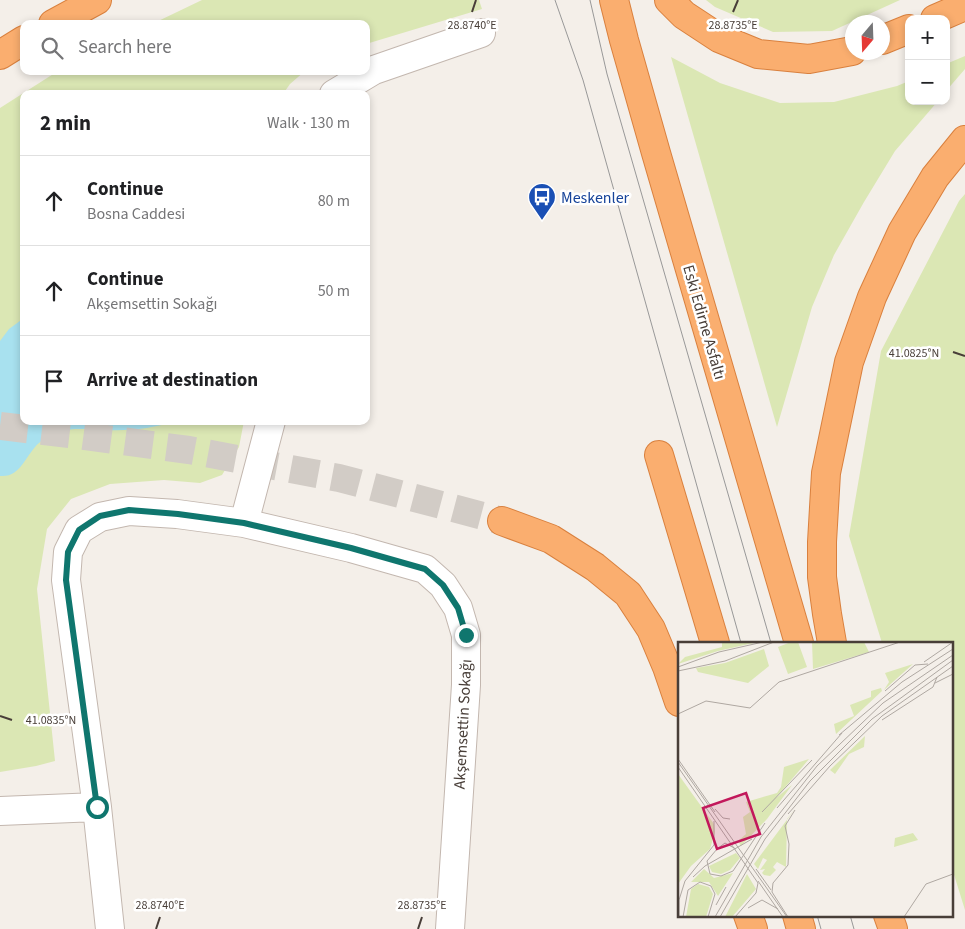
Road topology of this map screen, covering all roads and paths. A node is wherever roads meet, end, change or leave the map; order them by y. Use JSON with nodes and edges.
{"nodes":[{"id":1,"x":73,"y":0,"type":"edge"},
{"id":2,"x":97,"y":0,"type":"edge"},
{"id":3,"x":614,"y":0,"type":"edge"},
{"id":4,"x":668,"y":0,"type":"edge"},
{"id":5,"x":965,"y":6,"type":"edge"},
{"id":6,"x":944,"y":15,"type":"edge"},
{"id":7,"x":49,"y":20,"type":"edge"},
{"id":8,"x":60,"y":20,"type":"edge"},
{"id":9,"x":905,"y":31,"type":"edge"},
{"id":10,"x":481,"y":34,"type":"dead end"},
{"id":11,"x":890,"y":37,"type":"edge"},
{"id":12,"x":20,"y":42,"type":"edge"},
{"id":13,"x":845,"y":52,"type":"edge"},
{"id":14,"x":0,"y":55,"type":"edge"},
{"id":15,"x":370,"y":72,"type":"edge"},
{"id":16,"x":366,"y":75,"type":"edge"},
{"id":17,"x":341,"y":90,"type":"edge"},
{"id":18,"x":965,"y":140,"type":"edge"},
{"id":19,"x":270,"y":425,"type":"edge"},
{"id":20,"x":659,"y":455,"type":"dead end"},
{"id":21,"x":502,"y":521,"type":"tunnel mouth"},
{"id":22,"x":244,"y":523,"type":"junction"},
{"id":23,"x":715,"y":642,"type":"edge"},
{"id":24,"x":799,"y":642,"type":"edge"},
{"id":25,"x":832,"y":642,"type":"edge"},
{"id":26,"x":678,"y":699,"type":"edge"},
{"id":27,"x":97,"y":807,"type":"junction"},
{"id":28,"x":0,"y":812,"type":"edge"},
{"id":29,"x":748,"y":916,"type":"edge"},
{"id":30,"x":797,"y":916,"type":"edge"},
{"id":31,"x":110,"y":929,"type":"edge"},
{"id":32,"x":450,"y":929,"type":"edge"},
{"id":33,"x":753,"y":929,"type":"edge"},
{"id":34,"x":801,"y":929,"type":"edge"}],
"edges":[{"from":1,"to":7,"type":"highway"},
{"from":2,"to":8,"type":"highway"},
{"from":3,"to":24,"type":"highway","name":"Eski Edirne Asfaltı"},
{"from":4,"to":13,"type":"highway"},
{"from":5,"to":6,"type":"highway"},
{"from":9,"to":11,"type":"highway"},
{"from":10,"to":15,"type":"street"},
{"from":12,"to":14,"type":"highway"},
{"from":16,"to":17,"type":"street"},
{"from":18,"to":25,"type":"highway"},
{"from":19,"to":22,"type":"street"},
{"from":20,"to":23,"type":"highway"},
{"from":21,"to":26,"type":"highway"},
{"from":22,"to":27,"type":"street","name":"Akşemsettin Sokağı"},
{"from":22,"to":32,"type":"street","name":"Akşemsettin Sokağı"},
{"from":27,"to":28,"type":"street"},
{"from":27,"to":31,"type":"street","name":"Akşemsettin Sokağı"},
{"from":29,"to":33,"type":"highway"},
{"from":30,"to":34,"type":"highway"}]}
